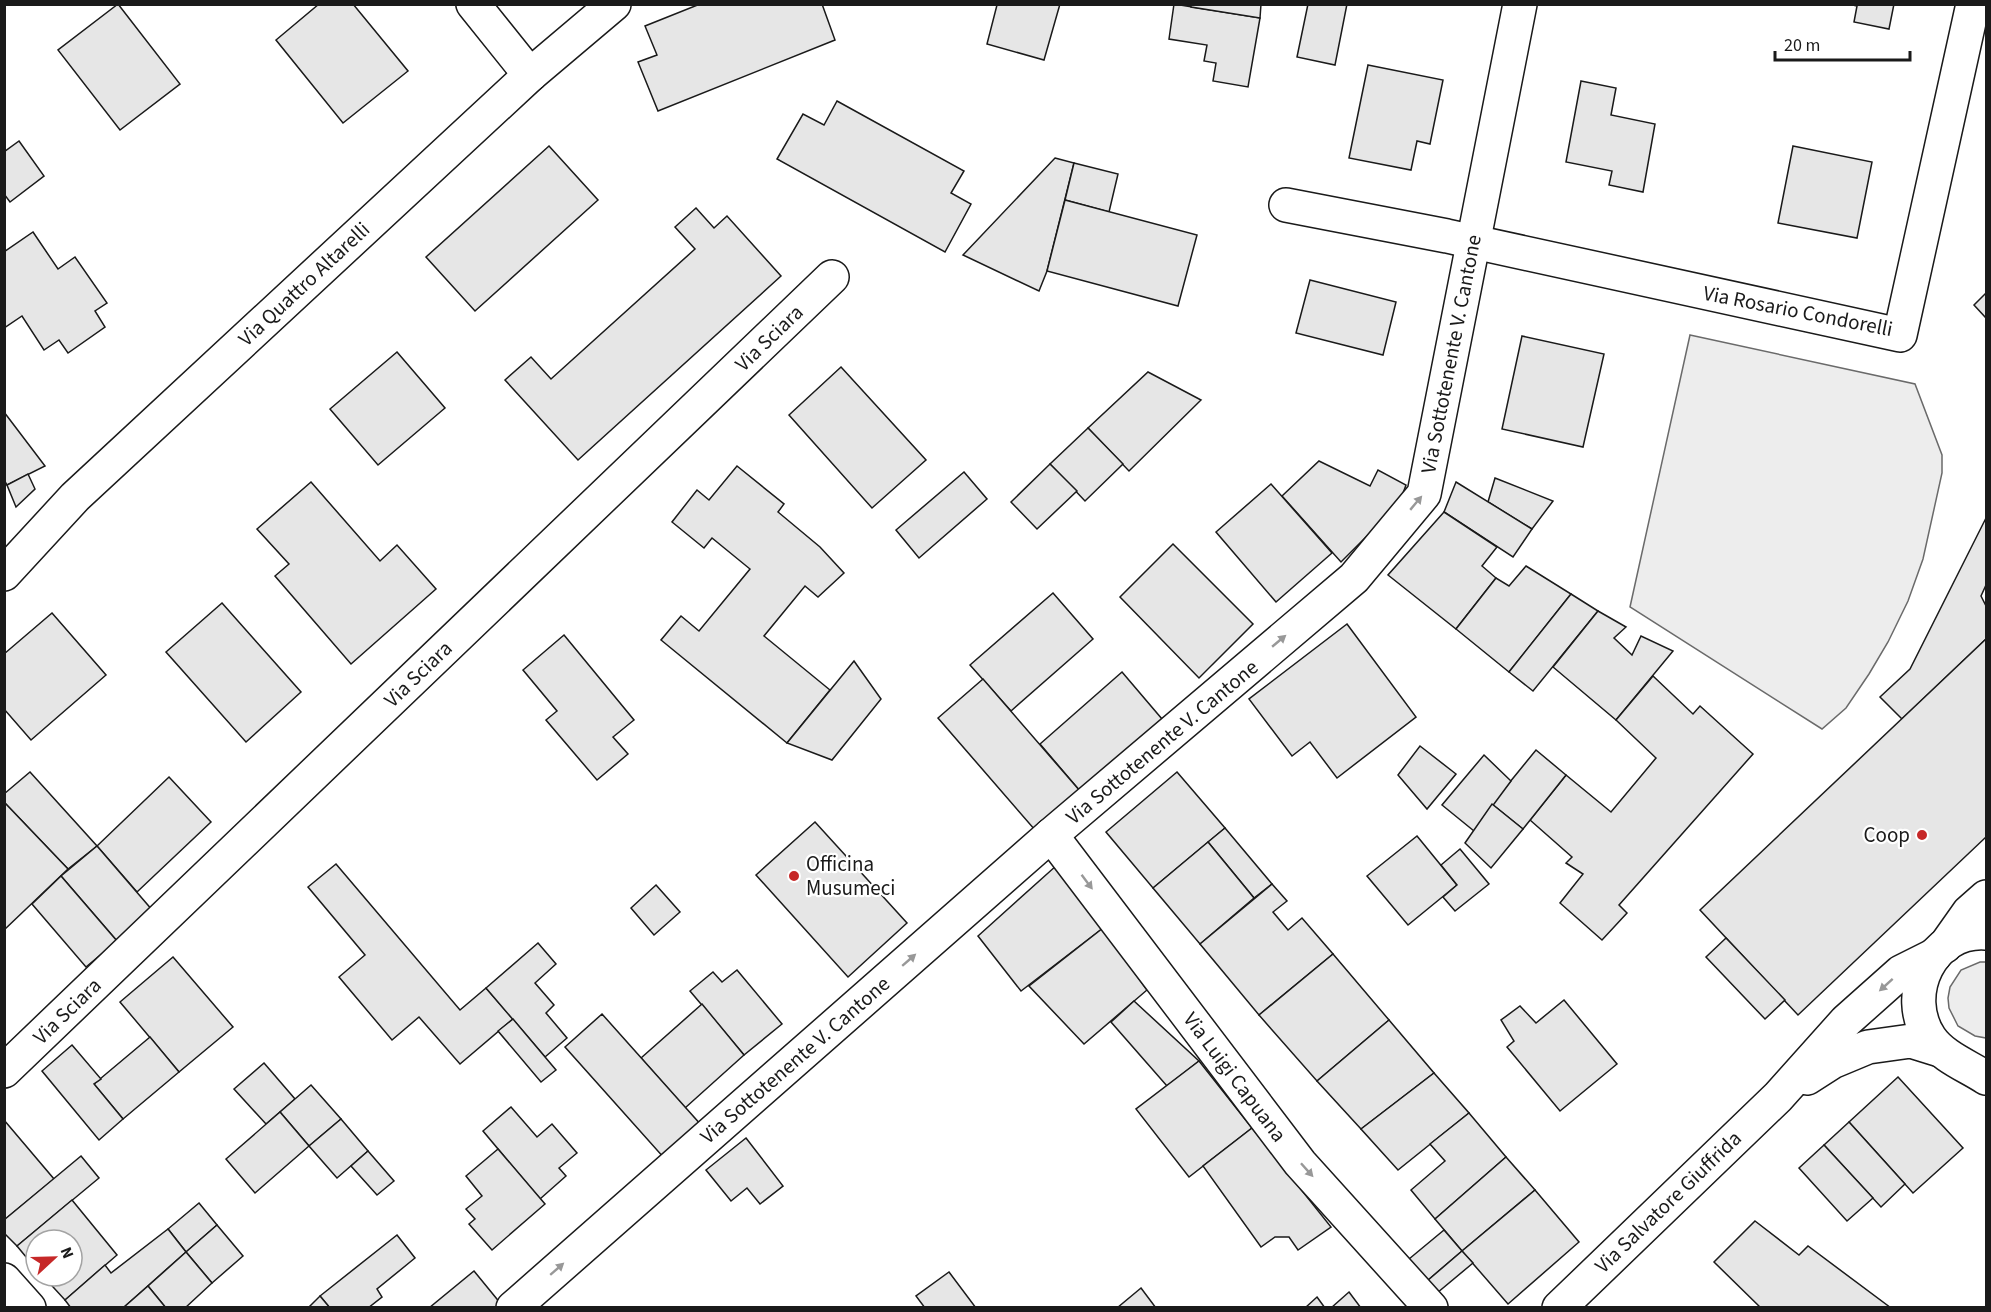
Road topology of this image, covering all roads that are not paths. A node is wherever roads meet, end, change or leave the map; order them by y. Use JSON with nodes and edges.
{"nodes":[{"id":1,"x":473,"y":4,"type":"edge"},
{"id":2,"x":614,"y":4,"type":"edge"},
{"id":3,"x":1520,"y":4,"type":"edge"},
{"id":4,"x":1972,"y":4,"type":"edge"},
{"id":5,"x":530,"y":75,"type":"junction"},
{"id":6,"x":1286,"y":205,"type":"dead end"},
{"id":7,"x":1473,"y":242,"type":"junction"},
{"id":8,"x":832,"y":277,"type":"dead end"},
{"id":9,"x":4,"y":574,"type":"edge"},
{"id":10,"x":1051,"y":835,"type":"junction"},
{"id":11,"x":1986,"y":897,"type":"edge"},
{"id":12,"x":1986,"y":933,"type":"edge"},
{"id":13,"x":1940,"y":951,"type":"junction"},
{"id":14,"x":1969,"y":1064,"type":"edge"},
{"id":15,"x":4,"y":1071,"type":"edge"},
{"id":16,"x":1778,"y":1097,"type":"junction"},
{"id":17,"x":4,"y":1280,"type":"edge"},
{"id":18,"x":29,"y":1308,"type":"edge"},
{"id":19,"x":513,"y":1308,"type":"edge"},
{"id":20,"x":1431,"y":1308,"type":"edge"},
{"id":21,"x":1559,"y":1308,"type":"edge"}],
"edges":[{"from":1,"to":5,"type":"street"},
{"from":2,"to":5,"type":"street","name":"Via Quattro Altarelli"},
{"from":3,"to":7,"type":"street","name":"Via Sottotenente V. Cantone"},
{"from":4,"to":7,"type":"street","name":"Via Rosario Condorelli"},
{"from":5,"to":9,"type":"street","name":"Via Quattro Altarelli"},
{"from":6,"to":7,"type":"street"},
{"from":10,"to":7,"type":"street","name":"Via Sottotenente V. Cantone","one_way":true},
{"from":8,"to":15,"type":"street","name":"Via Sciara"},
{"from":19,"to":10,"type":"street","name":"Via Sottotenente V. Cantone","one_way":true},
{"from":10,"to":20,"type":"street","name":"Via Luigi Capuana","one_way":true},
{"from":11,"to":13,"type":"street"},
{"from":12,"to":13,"type":"street"},
{"from":13,"to":14,"type":"street"},
{"from":13,"to":16,"type":"street","one_way":true},
{"from":14,"to":16,"type":"street"},
{"from":16,"to":21,"type":"street","name":"Via Salvatore Giuffrida"},
{"from":17,"to":18,"type":"street"}]}
